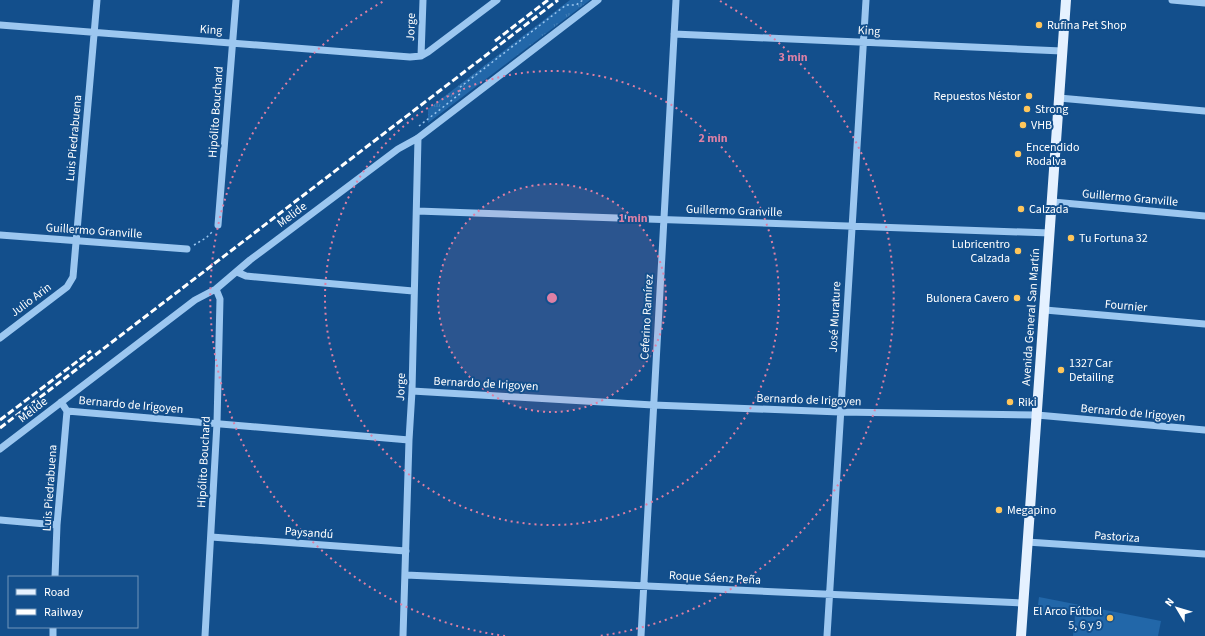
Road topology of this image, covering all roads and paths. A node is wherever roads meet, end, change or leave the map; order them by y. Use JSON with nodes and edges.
{"nodes":[{"id":1,"x":96,"y":0,"type":"edge"},
{"id":2,"x":236,"y":0,"type":"edge"},
{"id":3,"x":422,"y":0,"type":"edge"},
{"id":4,"x":497,"y":0,"type":"edge"},
{"id":5,"x":583,"y":0,"type":"edge"},
{"id":6,"x":598,"y":0,"type":"edge"},
{"id":7,"x":676,"y":0,"type":"edge"},
{"id":8,"x":866,"y":0,"type":"edge"},
{"id":9,"x":1066,"y":0,"type":"edge"},
{"id":10,"x":1172,"y":0,"type":"edge"},
{"id":11,"x":1205,"y":2,"type":"edge"},
{"id":12,"x":0,"y":25,"type":"edge"},
{"id":13,"x":94,"y":32,"type":"junction"},
{"id":14,"x":674,"y":34,"type":"junction"},
{"id":15,"x":864,"y":41,"type":"junction"},
{"id":16,"x":233,"y":43,"type":"junction"},
{"id":17,"x":1062,"y":51,"type":"junction"},
{"id":18,"x":421,"y":56,"type":"junction"},
{"id":19,"x":1059,"y":98,"type":"junction"},
{"id":20,"x":1205,"y":111,"type":"edge"},
{"id":21,"x":418,"y":138,"type":"junction"},
{"id":22,"x":1053,"y":202,"type":"junction"},
{"id":23,"x":417,"y":211,"type":"junction"},
{"id":24,"x":1205,"y":216,"type":"edge"},
{"id":25,"x":663,"y":219,"type":"junction"},
{"id":26,"x":218,"y":225,"type":"joint"},
{"id":27,"x":852,"y":226,"type":"junction"},
{"id":28,"x":1050,"y":234,"type":"junction"},
{"id":29,"x":0,"y":235,"type":"edge"},
{"id":30,"x":77,"y":241,"type":"junction"},
{"id":31,"x":187,"y":249,"type":"joint"},
{"id":32,"x":237,"y":272,"type":"junction"},
{"id":33,"x":73,"y":277,"type":"joint"},
{"id":34,"x":216,"y":289,"type":"junction"},
{"id":35,"x":414,"y":291,"type":"junction"},
{"id":36,"x":1045,"y":310,"type":"junction"},
{"id":37,"x":1205,"y":324,"type":"edge"},
{"id":38,"x":0,"y":338,"type":"edge"},
{"id":39,"x":412,"y":392,"type":"junction"},
{"id":40,"x":61,"y":402,"type":"junction"},
{"id":41,"x":653,"y":405,"type":"junction"},
{"id":42,"x":67,"y":411,"type":"junction"},
{"id":43,"x":840,"y":412,"type":"junction"},
{"id":44,"x":1037,"y":416,"type":"junction"},
{"id":45,"x":217,"y":423,"type":"junction"},
{"id":46,"x":1205,"y":430,"type":"edge"},
{"id":47,"x":409,"y":440,"type":"junction"},
{"id":48,"x":0,"y":449,"type":"edge"},
{"id":49,"x":0,"y":520,"type":"edge"},
{"id":50,"x":57,"y":525,"type":"junction"},
{"id":51,"x":211,"y":537,"type":"junction"},
{"id":52,"x":1027,"y":542,"type":"junction"},
{"id":53,"x":406,"y":551,"type":"junction"},
{"id":54,"x":1205,"y":554,"type":"edge"},
{"id":55,"x":406,"y":574,"type":"junction"},
{"id":56,"x":55,"y":576,"type":"edge"},
{"id":57,"x":645,"y":585,"type":"junction"},
{"id":58,"x":829,"y":595,"type":"junction"},
{"id":59,"x":1023,"y":603,"type":"junction"},
{"id":60,"x":205,"y":636,"type":"edge"},
{"id":61,"x":403,"y":636,"type":"edge"},
{"id":62,"x":641,"y":636,"type":"edge"},
{"id":63,"x":827,"y":636,"type":"edge"},
{"id":64,"x":1021,"y":636,"type":"edge"}],
"edges":[{"from":1,"to":13,"type":"street","name":"Luis Piedrabuena"},
{"from":2,"to":16,"type":"street","name":"Hipólito Bouchard"},
{"from":3,"to":18,"type":"street","name":"Jorge"},
{"from":4,"to":18,"type":"street"},
{"from":5,"to":21,"type":"path"},
{"from":6,"to":21,"type":"street","name":"Melide"},
{"from":7,"to":14,"type":"street","name":"Ceferino Ramírez"},
{"from":8,"to":15,"type":"street","name":"José Murature"},
{"from":9,"to":17,"type":"main road","name":"Avenida General San Martín"},
{"from":10,"to":11,"type":"street"},
{"from":12,"to":13,"type":"street","name":"King"},
{"from":13,"to":16,"type":"street","name":"King"},
{"from":13,"to":30,"type":"street","name":"Luis Piedrabuena"},
{"from":14,"to":15,"type":"street","name":"King"},
{"from":14,"to":25,"type":"street","name":"Ceferino Ramírez"},
{"from":15,"to":17,"type":"street","name":"King"},
{"from":15,"to":27,"type":"street","name":"José Murature"},
{"from":16,"to":18,"type":"street","name":"King"},
{"from":16,"to":26,"type":"street","name":"Hipólito Bouchard"},
{"from":17,"to":19,"type":"main road","name":"Avenida General San Martín"},
{"from":19,"to":20,"type":"street"},
{"from":19,"to":22,"type":"main road","name":"Avenida General San Martín"},
{"from":21,"to":23,"type":"street","name":"Jorge"},
{"from":21,"to":32,"type":"street","name":"Melide"},
{"from":22,"to":24,"type":"street","name":"Guillermo Granville"},
{"from":22,"to":28,"type":"main road","name":"Avenida General San Martín"},
{"from":23,"to":25,"type":"street","name":"Guillermo Granville"},
{"from":23,"to":35,"type":"street","name":"Jorge"},
{"from":25,"to":27,"type":"street","name":"Guillermo Granville"},
{"from":25,"to":41,"type":"street","name":"Ceferino Ramírez"},
{"from":26,"to":31,"type":"path"},
{"from":27,"to":28,"type":"street","name":"Guillermo Granville"},
{"from":27,"to":43,"type":"street","name":"José Murature"},
{"from":28,"to":36,"type":"main road","name":"Avenida General San Martín"},
{"from":29,"to":30,"type":"street","name":"Guillermo Granville"},
{"from":30,"to":31,"type":"street","name":"Guillermo Granville"},
{"from":30,"to":33,"type":"street","name":"Luis Piedrabuena"},
{"from":32,"to":34,"type":"street","name":"Melide"},
{"from":32,"to":35,"type":"street"},
{"from":33,"to":38,"type":"street","name":"Julio Arin"},
{"from":34,"to":40,"type":"street","name":"Melide"},
{"from":34,"to":45,"type":"street","name":"Hipólito Bouchard"},
{"from":35,"to":39,"type":"street","name":"Jorge"},
{"from":36,"to":37,"type":"street","name":"Fournier"},
{"from":36,"to":44,"type":"main road","name":"Avenida General San Martín"},
{"from":39,"to":41,"type":"street","name":"Bernardo de Irigoyen"},
{"from":39,"to":47,"type":"street","name":"Jorge"},
{"from":40,"to":42,"type":"street"},
{"from":40,"to":48,"type":"street","name":"Melide"},
{"from":41,"to":43,"type":"street","name":"Bernardo de Irigoyen"},
{"from":41,"to":57,"type":"street","name":"Ceferino Ramírez"},
{"from":42,"to":45,"type":"street","name":"Bernardo de Irigoyen"},
{"from":42,"to":50,"type":"street","name":"Luis Piedrabuena"},
{"from":43,"to":44,"type":"street","name":"Bernardo de Irigoyen"},
{"from":43,"to":58,"type":"street","name":"José Murature"},
{"from":44,"to":46,"type":"street","name":"Bernardo de Irigoyen"},
{"from":44,"to":52,"type":"main road","name":"Avenida General San Martín"},
{"from":45,"to":47,"type":"street","name":"Bernardo de Irigoyen"},
{"from":45,"to":51,"type":"street","name":"Hipólito Bouchard"},
{"from":47,"to":53,"type":"street","name":"Jorge"},
{"from":49,"to":50,"type":"street"},
{"from":50,"to":56,"type":"street","name":"Luis Piedrabuena"},
{"from":51,"to":53,"type":"street","name":"Paysandú"},
{"from":51,"to":60,"type":"street","name":"Hipólito Bouchard"},
{"from":52,"to":54,"type":"street","name":"Pastoriza"},
{"from":52,"to":59,"type":"main road","name":"Avenida General San Martín"},
{"from":53,"to":55,"type":"street","name":"Jorge"},
{"from":55,"to":57,"type":"street","name":"Roque Sáenz Peña"},
{"from":55,"to":61,"type":"street","name":"Jorge"},
{"from":57,"to":58,"type":"street","name":"Roque Sáenz Peña"},
{"from":57,"to":62,"type":"street","name":"Ceferino Ramírez"},
{"from":58,"to":59,"type":"street","name":"Roque Sáenz Peña"},
{"from":58,"to":63,"type":"street","name":"José Murature"},
{"from":59,"to":64,"type":"main road","name":"Avenida General San Martín"}]}
